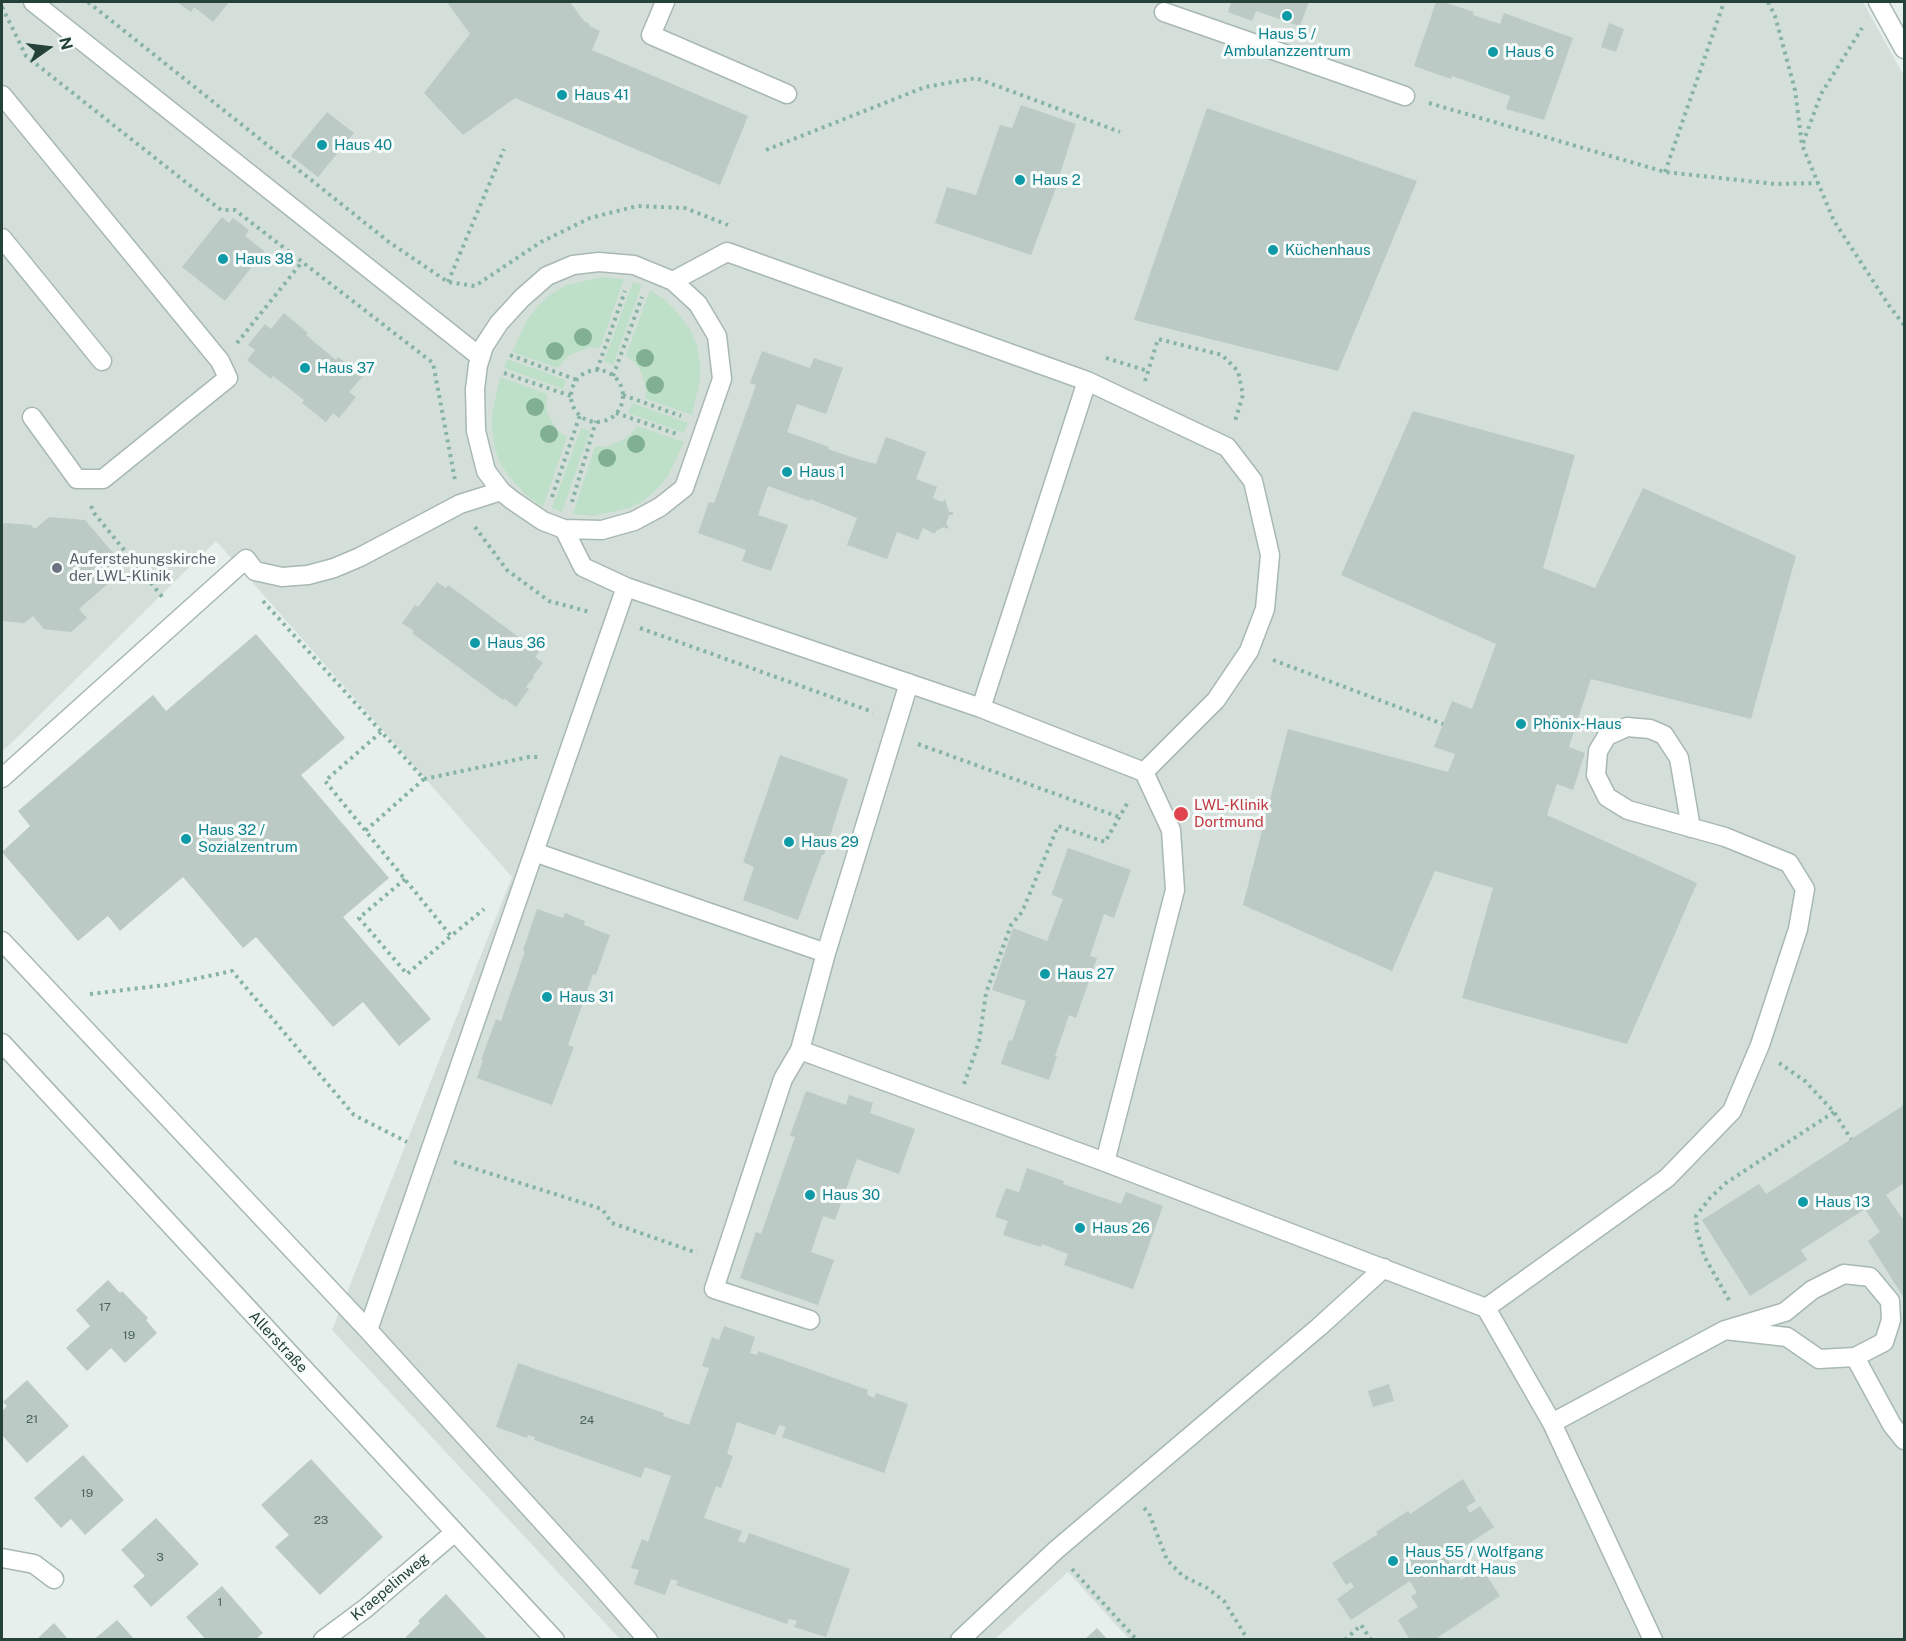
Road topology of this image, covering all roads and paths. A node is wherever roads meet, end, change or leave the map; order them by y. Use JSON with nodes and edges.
{"nodes":[{"id":1,"x":33,"y":2,"type":"edge"},
{"id":2,"x":88,"y":2,"type":"edge"},
{"id":3,"x":665,"y":2,"type":"edge"},
{"id":4,"x":1724,"y":2,"type":"edge"},
{"id":5,"x":1768,"y":2,"type":"edge"},
{"id":6,"x":1878,"y":2,"type":"edge"},
{"id":7,"x":2,"y":7,"type":"edge"},
{"id":8,"x":1164,"y":12,"type":"dead end"},
{"id":9,"x":1905,"y":49,"type":"edge"},
{"id":10,"x":787,"y":94,"type":"dead end"},
{"id":11,"x":2,"y":95,"type":"edge"},
{"id":12,"x":1405,"y":96,"type":"joint"},
{"id":13,"x":1120,"y":132,"type":"dead end"},
{"id":14,"x":1802,"y":145,"type":"junction"},
{"id":15,"x":504,"y":149,"type":"dead end"},
{"id":16,"x":766,"y":150,"type":"dead end"},
{"id":17,"x":1665,"y":172,"type":"junction"},
{"id":18,"x":1818,"y":183,"type":"junction"},
{"id":19,"x":736,"y":227,"type":"dead end"},
{"id":20,"x":2,"y":238,"type":"edge"},
{"id":21,"x":302,"y":262,"type":"junction"},
{"id":22,"x":634,"y":265,"type":"junction"},
{"id":23,"x":651,"y":272,"type":"junction"},
{"id":24,"x":673,"y":281,"type":"junction"},
{"id":25,"x":448,"y":282,"type":"junction"},
{"id":26,"x":1905,"y":325,"type":"edge"},
{"id":27,"x":480,"y":356,"type":"junction"},
{"id":28,"x":102,"y":361,"type":"dead end"},
{"id":29,"x":220,"y":361,"type":"junction"},
{"id":30,"x":597,"y":370,"type":"junction"},
{"id":31,"x":613,"y":376,"type":"junction"},
{"id":32,"x":577,"y":380,"type":"junction"},
{"id":33,"x":1087,"y":381,"type":"junction"},
{"id":34,"x":623,"y":395,"type":"junction"},
{"id":35,"x":571,"y":396,"type":"junction"},
{"id":36,"x":1138,"y":405,"type":"junction"},
{"id":37,"x":616,"y":413,"type":"junction"},
{"id":38,"x":580,"y":415,"type":"junction"},
{"id":39,"x":32,"y":417,"type":"dead end"},
{"id":40,"x":596,"y":421,"type":"junction"},
{"id":41,"x":706,"y":425,"type":"junction"},
{"id":42,"x":700,"y":443,"type":"junction"},
{"id":43,"x":1227,"y":447,"type":"junction"},
{"id":44,"x":77,"y":479,"type":"junction"},
{"id":45,"x":501,"y":491,"type":"junction"},
{"id":46,"x":460,"y":504,"type":"junction"},
{"id":47,"x":543,"y":521,"type":"junction"},
{"id":48,"x":564,"y":529,"type":"junction"},
{"id":49,"x":235,"y":569,"type":"junction"},
{"id":50,"x":626,"y":587,"type":"junction"},
{"id":51,"x":179,"y":619,"type":"junction"},
{"id":52,"x":615,"y":619,"type":"junction"},
{"id":53,"x":1249,"y":651,"type":"junction"},
{"id":54,"x":909,"y":683,"type":"junction"},
{"id":55,"x":981,"y":708,"type":"junction"},
{"id":56,"x":898,"y":721,"type":"junction"},
{"id":57,"x":1443,"y":724,"type":"dead end"},
{"id":58,"x":381,"y":732,"type":"junction"},
{"id":59,"x":567,"y":759,"type":"junction"},
{"id":60,"x":1144,"y":772,"type":"junction"},
{"id":61,"x":2,"y":778,"type":"edge"},
{"id":62,"x":424,"y":779,"type":"junction"},
{"id":63,"x":1119,"y":817,"type":"junction"},
{"id":64,"x":1691,"y":828,"type":"junction"},
{"id":65,"x":365,"y":831,"type":"junction"},
{"id":66,"x":534,"y":852,"type":"junction"},
{"id":67,"x":405,"y":879,"type":"junction"},
{"id":68,"x":489,"y":906,"type":"dead end"},
{"id":69,"x":452,"y":936,"type":"junction"},
{"id":70,"x":2,"y":941,"type":"edge"},
{"id":71,"x":826,"y":953,"type":"junction"},
{"id":72,"x":56,"y":998,"type":"junction"},
{"id":73,"x":2,"y":1043,"type":"edge"},
{"id":74,"x":800,"y":1050,"type":"junction"},
{"id":75,"x":1756,"y":1054,"type":"junction"},
{"id":76,"x":955,"y":1108,"type":"junction"},
{"id":77,"x":1834,"y":1112,"type":"junction"},
{"id":78,"x":1851,"y":1139,"type":"dead end"},
{"id":79,"x":428,"y":1154,"type":"junction"},
{"id":80,"x":1105,"y":1162,"type":"junction"},
{"id":81,"x":724,"y":1262,"type":"junction"},
{"id":82,"x":1384,"y":1268,"type":"junction"},
{"id":83,"x":1486,"y":1308,"type":"junction"},
{"id":84,"x":810,"y":1320,"type":"dead end"},
{"id":85,"x":1743,"y":1324,"type":"junction"},
{"id":86,"x":368,"y":1330,"type":"junction"},
{"id":87,"x":1725,"y":1330,"type":"junction"},
{"id":88,"x":1856,"y":1357,"type":"junction"},
{"id":89,"x":1552,"y":1423,"type":"junction"},
{"id":90,"x":1905,"y":1440,"type":"edge"},
{"id":91,"x":1129,"y":1488,"type":"junction"},
{"id":92,"x":455,"y":1532,"type":"junction"},
{"id":93,"x":1056,"y":1550,"type":"junction"},
{"id":94,"x":2,"y":1558,"type":"edge"},
{"id":95,"x":54,"y":1579,"type":"dead end"},
{"id":96,"x":323,"y":1640,"type":"edge"},
{"id":97,"x":555,"y":1640,"type":"edge"},
{"id":98,"x":648,"y":1640,"type":"edge"},
{"id":99,"x":960,"y":1640,"type":"edge"},
{"id":100,"x":1137,"y":1640,"type":"edge"},
{"id":101,"x":1248,"y":1640,"type":"edge"},
{"id":102,"x":1346,"y":1640,"type":"edge"},
{"id":103,"x":1371,"y":1640,"type":"edge"},
{"id":104,"x":1653,"y":1640,"type":"edge"}],
"edges":[{"from":1,"to":27,"type":"street"},
{"from":2,"to":25,"type":"path"},
{"from":3,"to":10,"type":"street"},
{"from":4,"to":17,"type":"path"},
{"from":5,"to":14,"type":"path"},
{"from":6,"to":9,"type":"street"},
{"from":6,"to":14,"type":"path"},
{"from":7,"to":21,"type":"path"},
{"from":8,"to":12,"type":"street"},
{"from":11,"to":29,"type":"street"},
{"from":12,"to":17,"type":"path"},
{"from":13,"to":16,"type":"path"},
{"from":14,"to":18,"type":"path"},
{"from":15,"to":25,"type":"path"},
{"from":17,"to":18,"type":"path"},
{"from":18,"to":26,"type":"path"},
{"from":19,"to":25,"type":"path"},
{"from":20,"to":28,"type":"street"},
{"from":21,"to":29,"type":"path"},
{"from":21,"to":46,"type":"path"},
{"from":22,"to":23,"type":"street"},
{"from":22,"to":27,"type":"street"},
{"from":22,"to":30,"type":"path"},
{"from":23,"to":24,"type":"street"},
{"from":23,"to":31,"type":"path"},
{"from":24,"to":33,"type":"street"},
{"from":24,"to":41,"type":"street"},
{"from":27,"to":32,"type":"path"},
{"from":27,"to":35,"type":"path"},
{"from":27,"to":45,"type":"street"},
{"from":29,"to":44,"type":"street"},
{"from":30,"to":31,"type":"path"},
{"from":30,"to":32,"type":"path"},
{"from":31,"to":34,"type":"path"},
{"from":32,"to":35,"type":"path"},
{"from":33,"to":36,"type":"street"},
{"from":33,"to":55,"type":"street"},
{"from":34,"to":37,"type":"path"},
{"from":34,"to":41,"type":"path"},
{"from":35,"to":38,"type":"path"},
{"from":36,"to":43,"type":"street"},
{"from":36,"to":43,"type":"path"},
{"from":37,"to":40,"type":"path"},
{"from":37,"to":42,"type":"path"},
{"from":38,"to":40,"type":"path"},
{"from":38,"to":47,"type":"path"},
{"from":39,"to":44,"type":"street"},
{"from":40,"to":48,"type":"path"},
{"from":41,"to":42,"type":"street"},
{"from":42,"to":48,"type":"street"},
{"from":43,"to":53,"type":"street"},
{"from":44,"to":51,"type":"path"},
{"from":45,"to":46,"type":"street"},
{"from":45,"to":47,"type":"street"},
{"from":46,"to":49,"type":"street"},
{"from":46,"to":52,"type":"path"},
{"from":47,"to":48,"type":"street"},
{"from":48,"to":50,"type":"street"},
{"from":49,"to":51,"type":"street"},
{"from":49,"to":58,"type":"path"},
{"from":50,"to":52,"type":"street"},
{"from":50,"to":54,"type":"street"},
{"from":51,"to":61,"type":"street"},
{"from":52,"to":56,"type":"path"},
{"from":52,"to":59,"type":"street"},
{"from":53,"to":57,"type":"path"},
{"from":53,"to":60,"type":"street"},
{"from":54,"to":55,"type":"street"},
{"from":54,"to":56,"type":"street"},
{"from":55,"to":60,"type":"street"},
{"from":56,"to":63,"type":"path"},
{"from":56,"to":71,"type":"street"},
{"from":58,"to":62,"type":"path"},
{"from":58,"to":65,"type":"path"},
{"from":59,"to":62,"type":"path"},
{"from":59,"to":66,"type":"street"},
{"from":60,"to":63,"type":"path"},
{"from":60,"to":80,"type":"street"},
{"from":62,"to":65,"type":"path"},
{"from":63,"to":76,"type":"path"},
{"from":64,"to":64,"type":"street"},
{"from":64,"to":75,"type":"street"},
{"from":65,"to":67,"type":"path"},
{"from":66,"to":71,"type":"street"},
{"from":66,"to":79,"type":"street"},
{"from":67,"to":69,"type":"path"},
{"from":67,"to":69,"type":"path"},
{"from":68,"to":69,"type":"path"},
{"from":70,"to":72,"type":"street"},
{"from":71,"to":74,"type":"street"},
{"from":72,"to":79,"type":"path"},
{"from":72,"to":86,"type":"street"},
{"from":73,"to":92,"type":"street","name":"Allerstraße"},
{"from":74,"to":76,"type":"street"},
{"from":74,"to":81,"type":"street"},
{"from":75,"to":77,"type":"path"},
{"from":75,"to":83,"type":"street"},
{"from":76,"to":80,"type":"street"},
{"from":77,"to":78,"type":"path"},
{"from":77,"to":85,"type":"path"},
{"from":79,"to":81,"type":"path"},
{"from":79,"to":86,"type":"street"},
{"from":80,"to":82,"type":"street"},
{"from":81,"to":84,"type":"street"},
{"from":82,"to":83,"type":"street"},
{"from":82,"to":91,"type":"street"},
{"from":83,"to":89,"type":"street"},
{"from":85,"to":87,"type":"street"},
{"from":85,"to":88,"type":"street"},
{"from":86,"to":98,"type":"street"},
{"from":87,"to":88,"type":"street"},
{"from":87,"to":89,"type":"street"},
{"from":88,"to":90,"type":"street"},
{"from":89,"to":104,"type":"street"},
{"from":91,"to":93,"type":"street"},
{"from":91,"to":101,"type":"path"},
{"from":92,"to":96,"type":"street","name":"Kraepelinweg"},
{"from":92,"to":97,"type":"street","name":"Allerstraße"},
{"from":93,"to":99,"type":"street"},
{"from":93,"to":100,"type":"path"},
{"from":94,"to":95,"type":"street"},
{"from":102,"to":103,"type":"path"}]}
